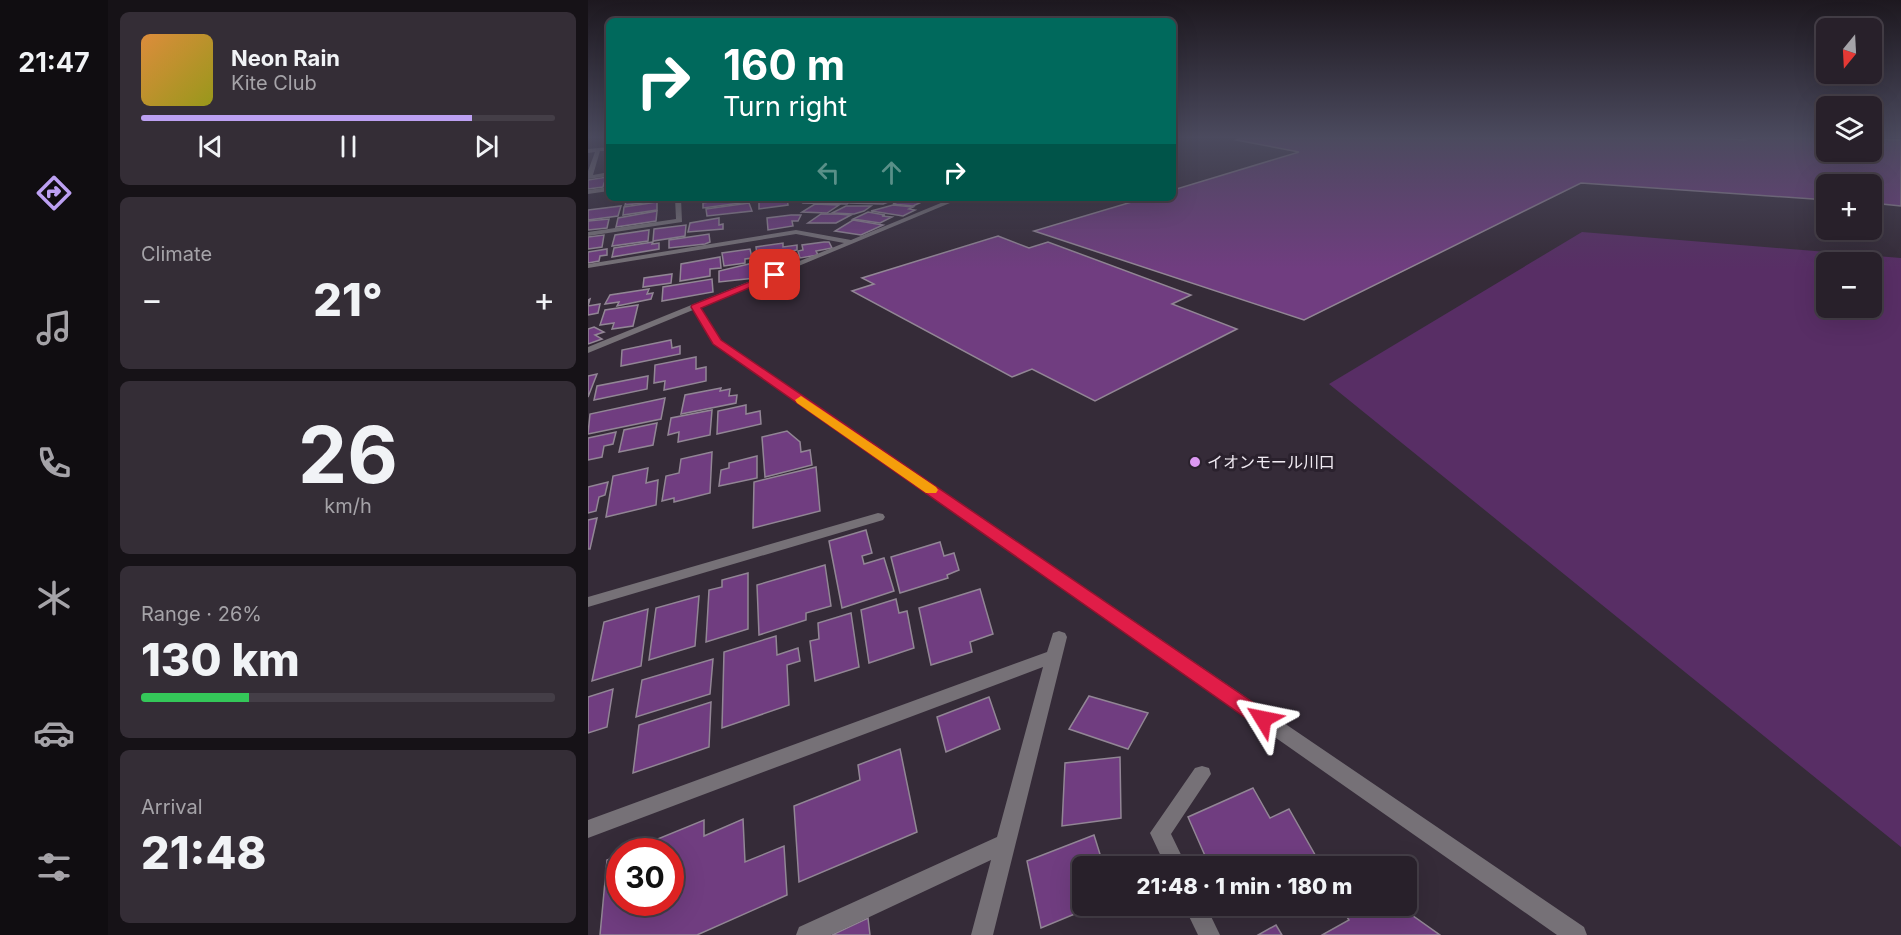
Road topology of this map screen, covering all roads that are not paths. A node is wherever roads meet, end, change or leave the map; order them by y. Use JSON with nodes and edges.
{"nodes":[{"id":1,"x":606,"y":189,"type":"edge"},
{"id":2,"x":588,"y":192,"type":"edge"},
{"id":3,"x":678,"y":201,"type":"edge"},
{"id":4,"x":953,"y":201,"type":"edge"},
{"id":5,"x":588,"y":234,"type":"edge"},
{"id":6,"x":854,"y":242,"type":"junction"},
{"id":7,"x":588,"y":266,"type":"edge"},
{"id":8,"x":696,"y":307,"type":"junction"},
{"id":9,"x":588,"y":350,"type":"edge"},
{"id":10,"x":878,"y":517,"type":"dead end"},
{"id":11,"x":588,"y":602,"type":"edge"},
{"id":12,"x":1059,"y":637,"type":"dead end"},
{"id":13,"x":1054,"y":656,"type":"junction"},
{"id":14,"x":1202,"y":774,"type":"dead end"},
{"id":15,"x":588,"y":829,"type":"edge"},
{"id":16,"x":1006,"y":843,"type":"junction"},
{"id":17,"x":1172,"y":856,"type":"edge"},
{"id":18,"x":1200,"y":916,"type":"edge"},
{"id":19,"x":807,"y":935,"type":"edge"},
{"id":20,"x":982,"y":935,"type":"edge"},
{"id":21,"x":1209,"y":935,"type":"edge"},
{"id":22,"x":1576,"y":935,"type":"edge"}],
"edges":[{"from":1,"to":2,"type":"street"},
{"from":3,"to":5,"type":"street"},
{"from":4,"to":6,"type":"street"},
{"from":6,"to":7,"type":"street"},
{"from":6,"to":8,"type":"street"},
{"from":8,"to":9,"type":"street"},
{"from":8,"to":22,"type":"street"},
{"from":10,"to":11,"type":"street"},
{"from":12,"to":13,"type":"street"},
{"from":13,"to":15,"type":"street"},
{"from":13,"to":16,"type":"street"},
{"from":14,"to":17,"type":"street"},
{"from":16,"to":19,"type":"street"},
{"from":16,"to":20,"type":"street"},
{"from":18,"to":21,"type":"street"}]}
